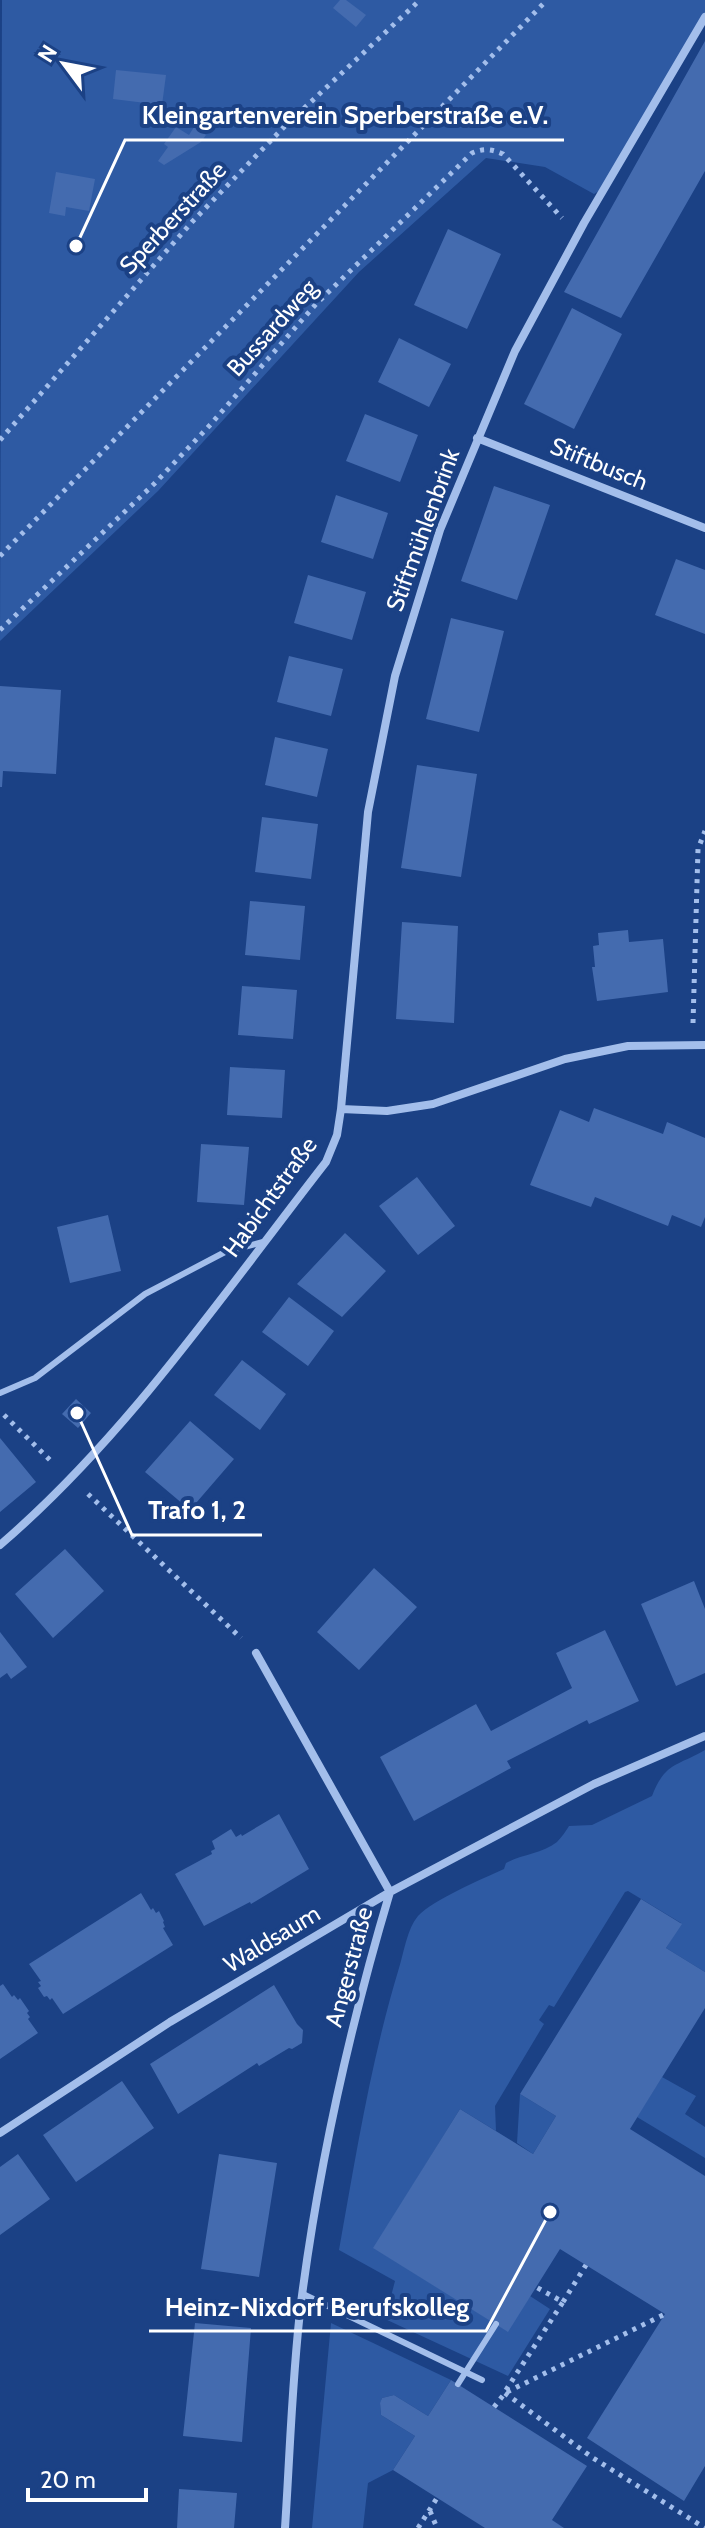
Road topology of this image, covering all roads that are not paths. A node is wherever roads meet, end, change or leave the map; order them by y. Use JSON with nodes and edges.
{"nodes":[{"id":1,"x":705,"y":17,"type":"edge"},
{"id":2,"x":477,"y":438,"type":"junction"},
{"id":3,"x":705,"y":528,"type":"edge"},
{"id":4,"x":705,"y":1045,"type":"edge"},
{"id":5,"x":341,"y":1109,"type":"junction"},
{"id":6,"x":263,"y":1242,"type":"junction"},
{"id":7,"x":0,"y":1393,"type":"edge"},
{"id":8,"x":0,"y":1545,"type":"edge"},
{"id":9,"x":256,"y":1653,"type":"road end"},
{"id":10,"x":705,"y":1736,"type":"edge"},
{"id":11,"x":390,"y":1892,"type":"junction"},
{"id":12,"x":0,"y":2133,"type":"edge"},
{"id":13,"x":303,"y":2294,"type":"junction"},
{"id":14,"x":496,"y":2324,"type":"dead end"},
{"id":15,"x":482,"y":2380,"type":"road end"},
{"id":16,"x":458,"y":2384,"type":"dead end"},
{"id":17,"x":285,"y":2528,"type":"edge"}],
"edges":[{"from":1,"to":2,"type":"street","name":"Stiftmühlenbrink"},
{"from":2,"to":3,"type":"street","name":"Stiftbusch"},
{"from":2,"to":5,"type":"street","name":"Stiftmühlenbrink"},
{"from":4,"to":5,"type":"street"},
{"from":5,"to":6,"type":"street","name":"Habichtstraße"},
{"from":6,"to":7,"type":"lane"},
{"from":6,"to":8,"type":"street","name":"Habichtstraße"},
{"from":9,"to":11,"type":"street","name":"Angerstraße"},
{"from":10,"to":11,"type":"street","name":"Waldsaum"},
{"from":11,"to":12,"type":"street","name":"Waldsaum"},
{"from":11,"to":13,"type":"street","name":"Angerstraße"},
{"from":13,"to":15,"type":"lane"},
{"from":13,"to":17,"type":"street","name":"Angerstraße"},
{"from":14,"to":16,"type":"lane","bridge":true}]}
